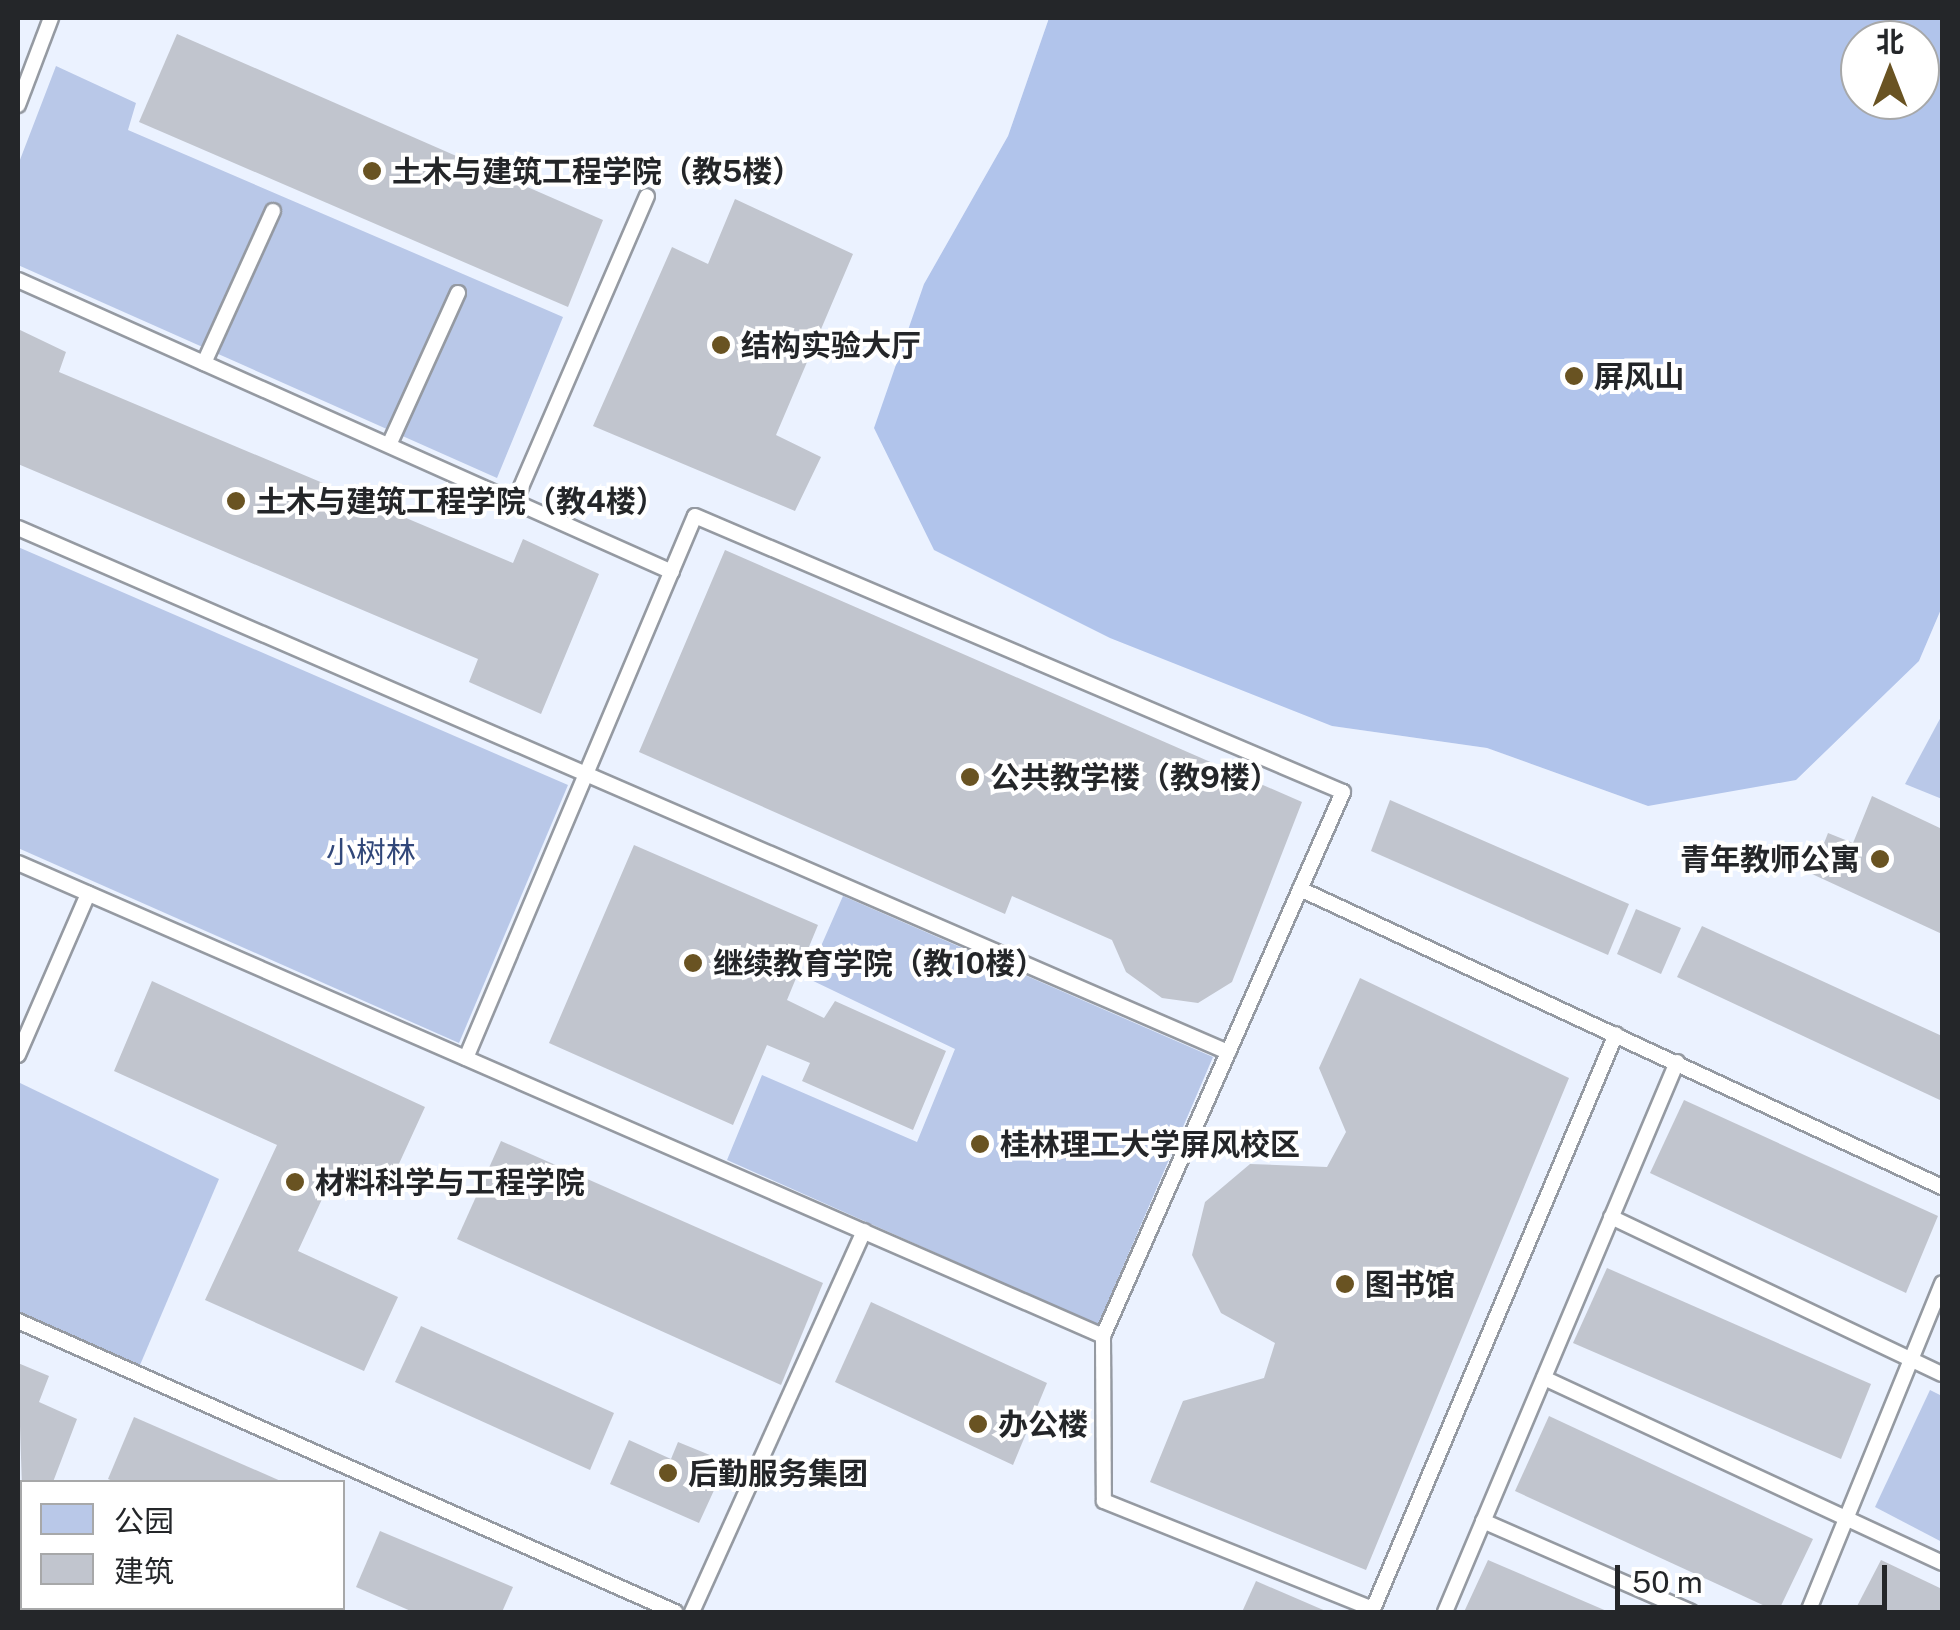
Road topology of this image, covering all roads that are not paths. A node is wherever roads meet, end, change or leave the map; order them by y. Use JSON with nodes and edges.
{"nodes":[{"id":1,"x":51,"y":18,"type":"edge"},
{"id":2,"x":18,"y":105,"type":"edge"},
{"id":3,"x":647,"y":196,"type":"dead end"},
{"id":4,"x":273,"y":211,"type":"dead end"},
{"id":5,"x":18,"y":280,"type":"edge"},
{"id":6,"x":458,"y":292,"type":"dead end"},
{"id":7,"x":204,"y":363,"type":"junction"},
{"id":8,"x":390,"y":446,"type":"junction"},
{"id":9,"x":515,"y":501,"type":"junction"},
{"id":10,"x":18,"y":528,"type":"edge"},
{"id":11,"x":672,"y":572,"type":"junction"},
{"id":12,"x":586,"y":774,"type":"junction"},
{"id":13,"x":18,"y":864,"type":"edge"},
{"id":14,"x":1300,"y":889,"type":"junction"},
{"id":15,"x":88,"y":894,"type":"junction"},
{"id":16,"x":1616,"y":1034,"type":"junction"},
{"id":17,"x":1228,"y":1052,"type":"junction"},
{"id":18,"x":18,"y":1056,"type":"edge"},
{"id":19,"x":466,"y":1058,"type":"junction"},
{"id":20,"x":1677,"y":1062,"type":"junction"},
{"id":21,"x":1942,"y":1187,"type":"edge"},
{"id":22,"x":1611,"y":1217,"type":"junction"},
{"id":23,"x":864,"y":1231,"type":"junction"},
{"id":24,"x":1942,"y":1283,"type":"edge"},
{"id":25,"x":18,"y":1322,"type":"edge"},
{"id":26,"x":1103,"y":1336,"type":"junction"},
{"id":27,"x":1912,"y":1359,"type":"junction"},
{"id":28,"x":1942,"y":1374,"type":"edge"},
{"id":29,"x":1544,"y":1378,"type":"junction"},
{"id":30,"x":1847,"y":1518,"type":"junction"},
{"id":31,"x":1483,"y":1521,"type":"junction"},
{"id":32,"x":1942,"y":1563,"type":"edge"},
{"id":33,"x":675,"y":1612,"type":"edge"},
{"id":34,"x":692,"y":1612,"type":"edge"},
{"id":35,"x":1445,"y":1612,"type":"edge"},
{"id":36,"x":1691,"y":1612,"type":"edge"},
{"id":37,"x":1808,"y":1612,"type":"edge"}],
"edges":[{"from":1,"to":2,"type":"lane"},
{"from":3,"to":9,"type":"lane"},
{"from":4,"to":7,"type":"lane"},
{"from":5,"to":7,"type":"lane"},
{"from":6,"to":8,"type":"lane"},
{"from":7,"to":8,"type":"lane"},
{"from":8,"to":9,"type":"lane"},
{"from":9,"to":11,"type":"lane"},
{"from":10,"to":12,"type":"lane"},
{"from":11,"to":12,"type":"lane"},
{"from":11,"to":14,"type":"lane"},
{"from":12,"to":17,"type":"lane"},
{"from":12,"to":19,"type":"lane"},
{"from":13,"to":15,"type":"lane"},
{"from":14,"to":16,"type":"lane"},
{"from":14,"to":17,"type":"lane"},
{"from":15,"to":18,"type":"lane"},
{"from":15,"to":19,"type":"lane"},
{"from":16,"to":20,"type":"lane"},
{"from":16,"to":26,"type":"lane"},
{"from":17,"to":26,"type":"lane"},
{"from":19,"to":23,"type":"lane"},
{"from":20,"to":21,"type":"lane"},
{"from":20,"to":22,"type":"lane"},
{"from":22,"to":27,"type":"lane"},
{"from":22,"to":29,"type":"lane"},
{"from":23,"to":26,"type":"lane"},
{"from":23,"to":34,"type":"lane"},
{"from":24,"to":27,"type":"lane"},
{"from":25,"to":33,"type":"lane"},
{"from":27,"to":28,"type":"lane"},
{"from":27,"to":30,"type":"lane"},
{"from":29,"to":30,"type":"lane"},
{"from":29,"to":31,"type":"lane"},
{"from":30,"to":32,"type":"lane"},
{"from":30,"to":37,"type":"lane"},
{"from":31,"to":35,"type":"lane"},
{"from":31,"to":36,"type":"lane"}]}
